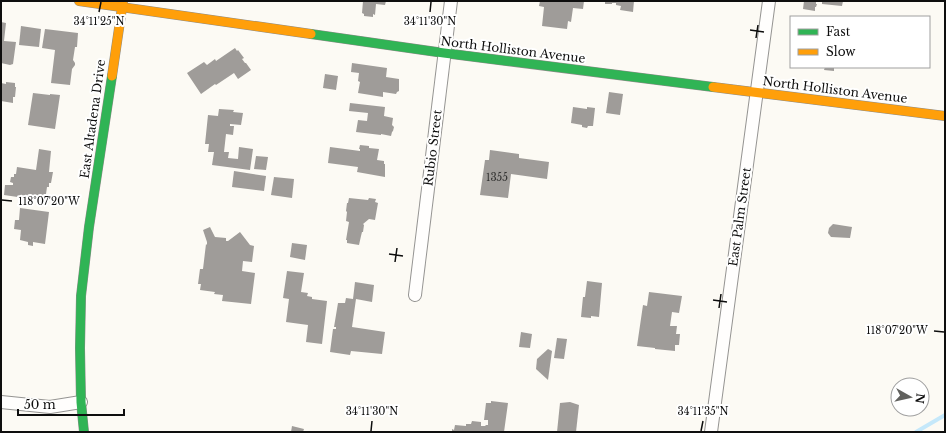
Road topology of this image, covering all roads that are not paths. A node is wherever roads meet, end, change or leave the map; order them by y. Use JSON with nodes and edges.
{"nodes":[{"id":1,"x":79,"y":1,"type":"edge"},
{"id":2,"x":451,"y":1,"type":"edge"},
{"id":3,"x":769,"y":1,"type":"edge"},
{"id":4,"x":122,"y":4,"type":"edge"},
{"id":5,"x":444,"y":53,"type":"junction"},
{"id":6,"x":757,"y":92,"type":"junction"},
{"id":7,"x":945,"y":116,"type":"edge"},
{"id":8,"x":415,"y":295,"type":"dead end"},
{"id":9,"x":1,"y":402,"type":"edge"},
{"id":10,"x":81,"y":402,"type":"junction"},
{"id":11,"x":84,"y":432,"type":"edge"},
{"id":12,"x":711,"y":432,"type":"edge"}],
"edges":[{"from":1,"to":4,"type":"street","name":"North Holliston Avenue"},
{"from":2,"to":5,"type":"street","name":"Rubio Street"},
{"from":3,"to":6,"type":"street","name":"East Palm Street"},
{"from":4,"to":5,"type":"street","name":"North Holliston Avenue"},
{"from":4,"to":10,"type":"street","name":"East Altadena Drive"},
{"from":5,"to":6,"type":"street","name":"North Holliston Avenue"},
{"from":5,"to":8,"type":"street","name":"Rubio Street"},
{"from":6,"to":7,"type":"street","name":"North Holliston Avenue"},
{"from":6,"to":12,"type":"street","name":"East Palm Street"},
{"from":9,"to":10,"type":"street"},
{"from":10,"to":11,"type":"street","name":"East Altadena Drive"}]}
